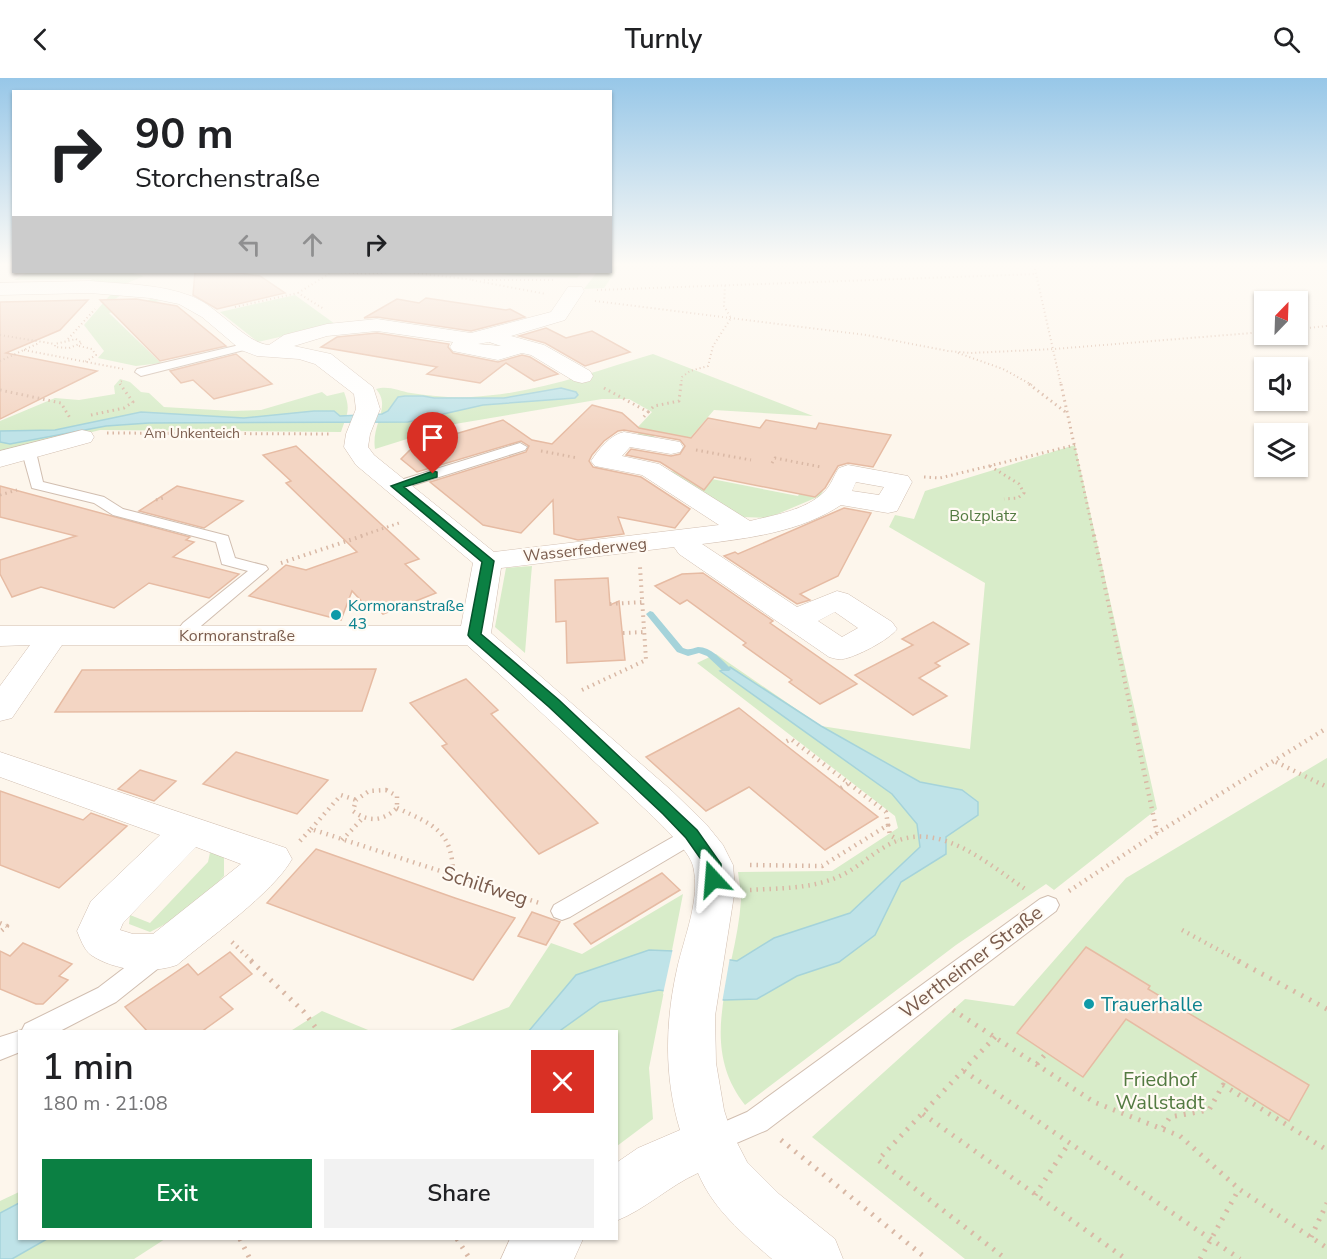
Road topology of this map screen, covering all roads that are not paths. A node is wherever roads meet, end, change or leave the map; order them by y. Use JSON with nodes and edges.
{"nodes":[{"id":1,"x":217,"y":320,"type":"edge"},
{"id":2,"x":543,"y":320,"type":"edge"},
{"id":3,"x":481,"y":337,"type":"junction"},
{"id":4,"x":248,"y":346,"type":"junction"},
{"id":5,"x":521,"y":347,"type":"junction"},
{"id":6,"x":271,"y":352,"type":"junction"},
{"id":7,"x":141,"y":372,"type":"road end"},
{"id":8,"x":582,"y":376,"type":"dead end"},
{"id":9,"x":78,"y":425,"type":"road end"},
{"id":10,"x":520,"y":447,"type":"road end"},
{"id":11,"x":29,"y":452,"type":"junction"},
{"id":12,"x":0,"y":459,"type":"edge"},
{"id":13,"x":650,"y":469,"type":"junction"},
{"id":14,"x":899,"y":482,"type":"road end"},
{"id":15,"x":396,"y":486,"type":"junction"},
{"id":16,"x":746,"y":530,"type":"junction"},
{"id":17,"x":682,"y":539,"type":"junction"},
{"id":18,"x":488,"y":561,"type":"junction"},
{"id":19,"x":796,"y":619,"type":"dead end"},
{"id":20,"x":475,"y":635,"type":"junction"},
{"id":21,"x":0,"y":636,"type":"edge"},
{"id":22,"x":53,"y":636,"type":"junction"},
{"id":23,"x":182,"y":636,"type":"junction"},
{"id":24,"x":0,"y":710,"type":"edge"},
{"id":25,"x":0,"y":764,"type":"edge"},
{"id":26,"x":189,"y":830,"type":"junction"},
{"id":27,"x":692,"y":834,"type":"junction"},
{"id":28,"x":1048,"y":905,"type":"road end"},
{"id":29,"x":562,"y":911,"type":"road end"},
{"id":30,"x":162,"y":952,"type":"junction"},
{"id":31,"x":38,"y":1030,"type":"edge"},
{"id":32,"x":18,"y":1041,"type":"edge"},
{"id":33,"x":0,"y":1050,"type":"edge"},
{"id":34,"x":710,"y":1142,"type":"junction"},
{"id":35,"x":618,"y":1194,"type":"edge"},
{"id":36,"x":555,"y":1240,"type":"edge"},
{"id":37,"x":529,"y":1259,"type":"edge"},
{"id":38,"x":815,"y":1259,"type":"edge"}],
"edges":[{"from":1,"to":4,"type":"street"},
{"from":2,"to":3,"type":"street"},
{"from":3,"to":5,"type":"street"},
{"from":3,"to":5,"type":"street"},
{"from":3,"to":6,"type":"street"},
{"from":4,"to":6,"type":"street"},
{"from":4,"to":7,"type":"lane"},
{"from":5,"to":8,"type":"street"},
{"from":6,"to":15,"type":"street"},
{"from":9,"to":11,"type":"street"},
{"from":10,"to":15,"type":"lane"},
{"from":11,"to":12,"type":"street"},
{"from":11,"to":23,"type":"lane"},
{"from":13,"to":13,"type":"street"},
{"from":13,"to":16,"type":"street"},
{"from":14,"to":16,"type":"street","name":"Wasserfederweg"},
{"from":15,"to":18,"type":"street"},
{"from":16,"to":17,"type":"street","name":"Wasserfederweg"},
{"from":17,"to":18,"type":"street","name":"Wasserfederweg"},
{"from":17,"to":19,"type":"street"},
{"from":18,"to":20,"type":"street"},
{"from":20,"to":23,"type":"street","name":"Kormoranstraße"},
{"from":20,"to":27,"type":"street"},
{"from":21,"to":22,"type":"street","name":"Kormoranstraße"},
{"from":22,"to":23,"type":"street","name":"Kormoranstraße"},
{"from":22,"to":24,"type":"street"},
{"from":25,"to":26,"type":"street"},
{"from":26,"to":30,"type":"street"},
{"from":26,"to":30,"type":"street"},
{"from":27,"to":29,"type":"lane"},
{"from":27,"to":34,"type":"street"},
{"from":28,"to":34,"type":"lane","name":"Wertheimer Straße"},
{"from":30,"to":31,"type":"lane"},
{"from":32,"to":33,"type":"lane"},
{"from":34,"to":35,"type":"street","name":"Wertheimer Straße"},
{"from":34,"to":38,"type":"street"},
{"from":36,"to":37,"type":"street"}]}
